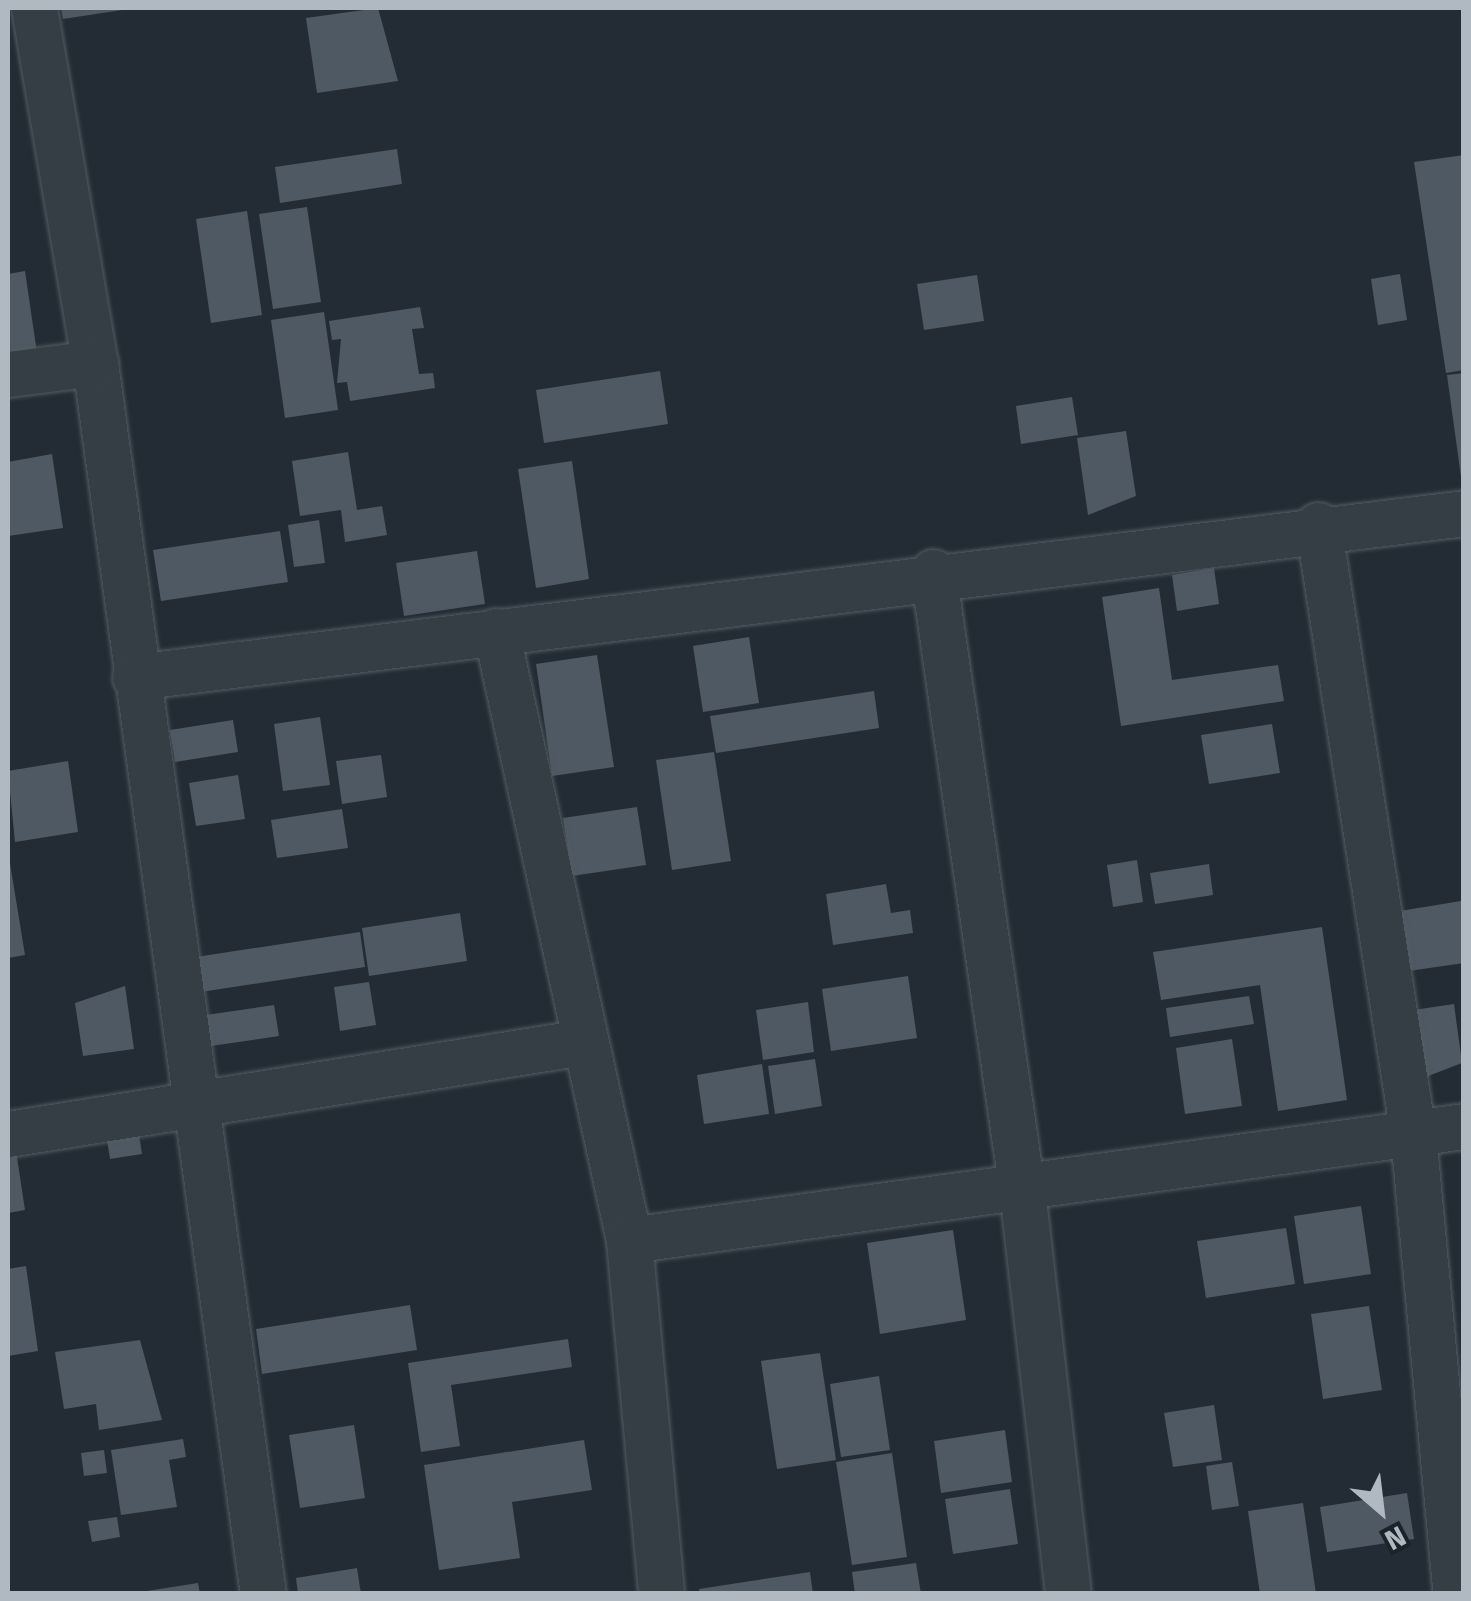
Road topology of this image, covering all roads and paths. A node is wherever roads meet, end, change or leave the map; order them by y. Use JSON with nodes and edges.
{"nodes":[{"id":1,"x":34,"y":8,"type":"edge"},
{"id":2,"x":95,"y":363,"type":"junction"},
{"id":3,"x":8,"y":374,"type":"edge"},
{"id":4,"x":1464,"y":512,"type":"edge"},
{"id":5,"x":1318,"y":526,"type":"junction"},
{"id":6,"x":933,"y":572,"type":"junction"},
{"id":7,"x":496,"y":631,"type":"junction"},
{"id":8,"x":135,"y":676,"type":"junction"},
{"id":9,"x":582,"y":1042,"type":"junction"},
{"id":10,"x":198,"y":1106,"type":"junction"},
{"id":11,"x":1464,"y":1126,"type":"edge"},
{"id":12,"x":8,"y":1134,"type":"edge"},
{"id":13,"x":1412,"y":1134,"type":"junction"},
{"id":14,"x":1022,"y":1190,"type":"junction"},
{"id":15,"x":629,"y":1240,"type":"junction"},
{"id":16,"x":263,"y":1594,"type":"edge"},
{"id":17,"x":661,"y":1594,"type":"edge"},
{"id":18,"x":1068,"y":1594,"type":"edge"},
{"id":19,"x":1456,"y":1594,"type":"edge"}],
"edges":[{"from":1,"to":2,"type":"street"},
{"from":2,"to":3,"type":"street"},
{"from":2,"to":8,"type":"street"},
{"from":4,"to":5,"type":"street"},
{"from":5,"to":6,"type":"street"},
{"from":5,"to":13,"type":"street"},
{"from":6,"to":7,"type":"street"},
{"from":6,"to":14,"type":"street"},
{"from":7,"to":8,"type":"street"},
{"from":7,"to":9,"type":"street"},
{"from":8,"to":10,"type":"street"},
{"from":9,"to":10,"type":"street"},
{"from":9,"to":15,"type":"street"},
{"from":10,"to":12,"type":"street"},
{"from":10,"to":16,"type":"street"},
{"from":11,"to":13,"type":"street"},
{"from":13,"to":14,"type":"street"},
{"from":13,"to":19,"type":"street"},
{"from":14,"to":15,"type":"street"},
{"from":14,"to":18,"type":"street"},
{"from":15,"to":17,"type":"street"}]}
